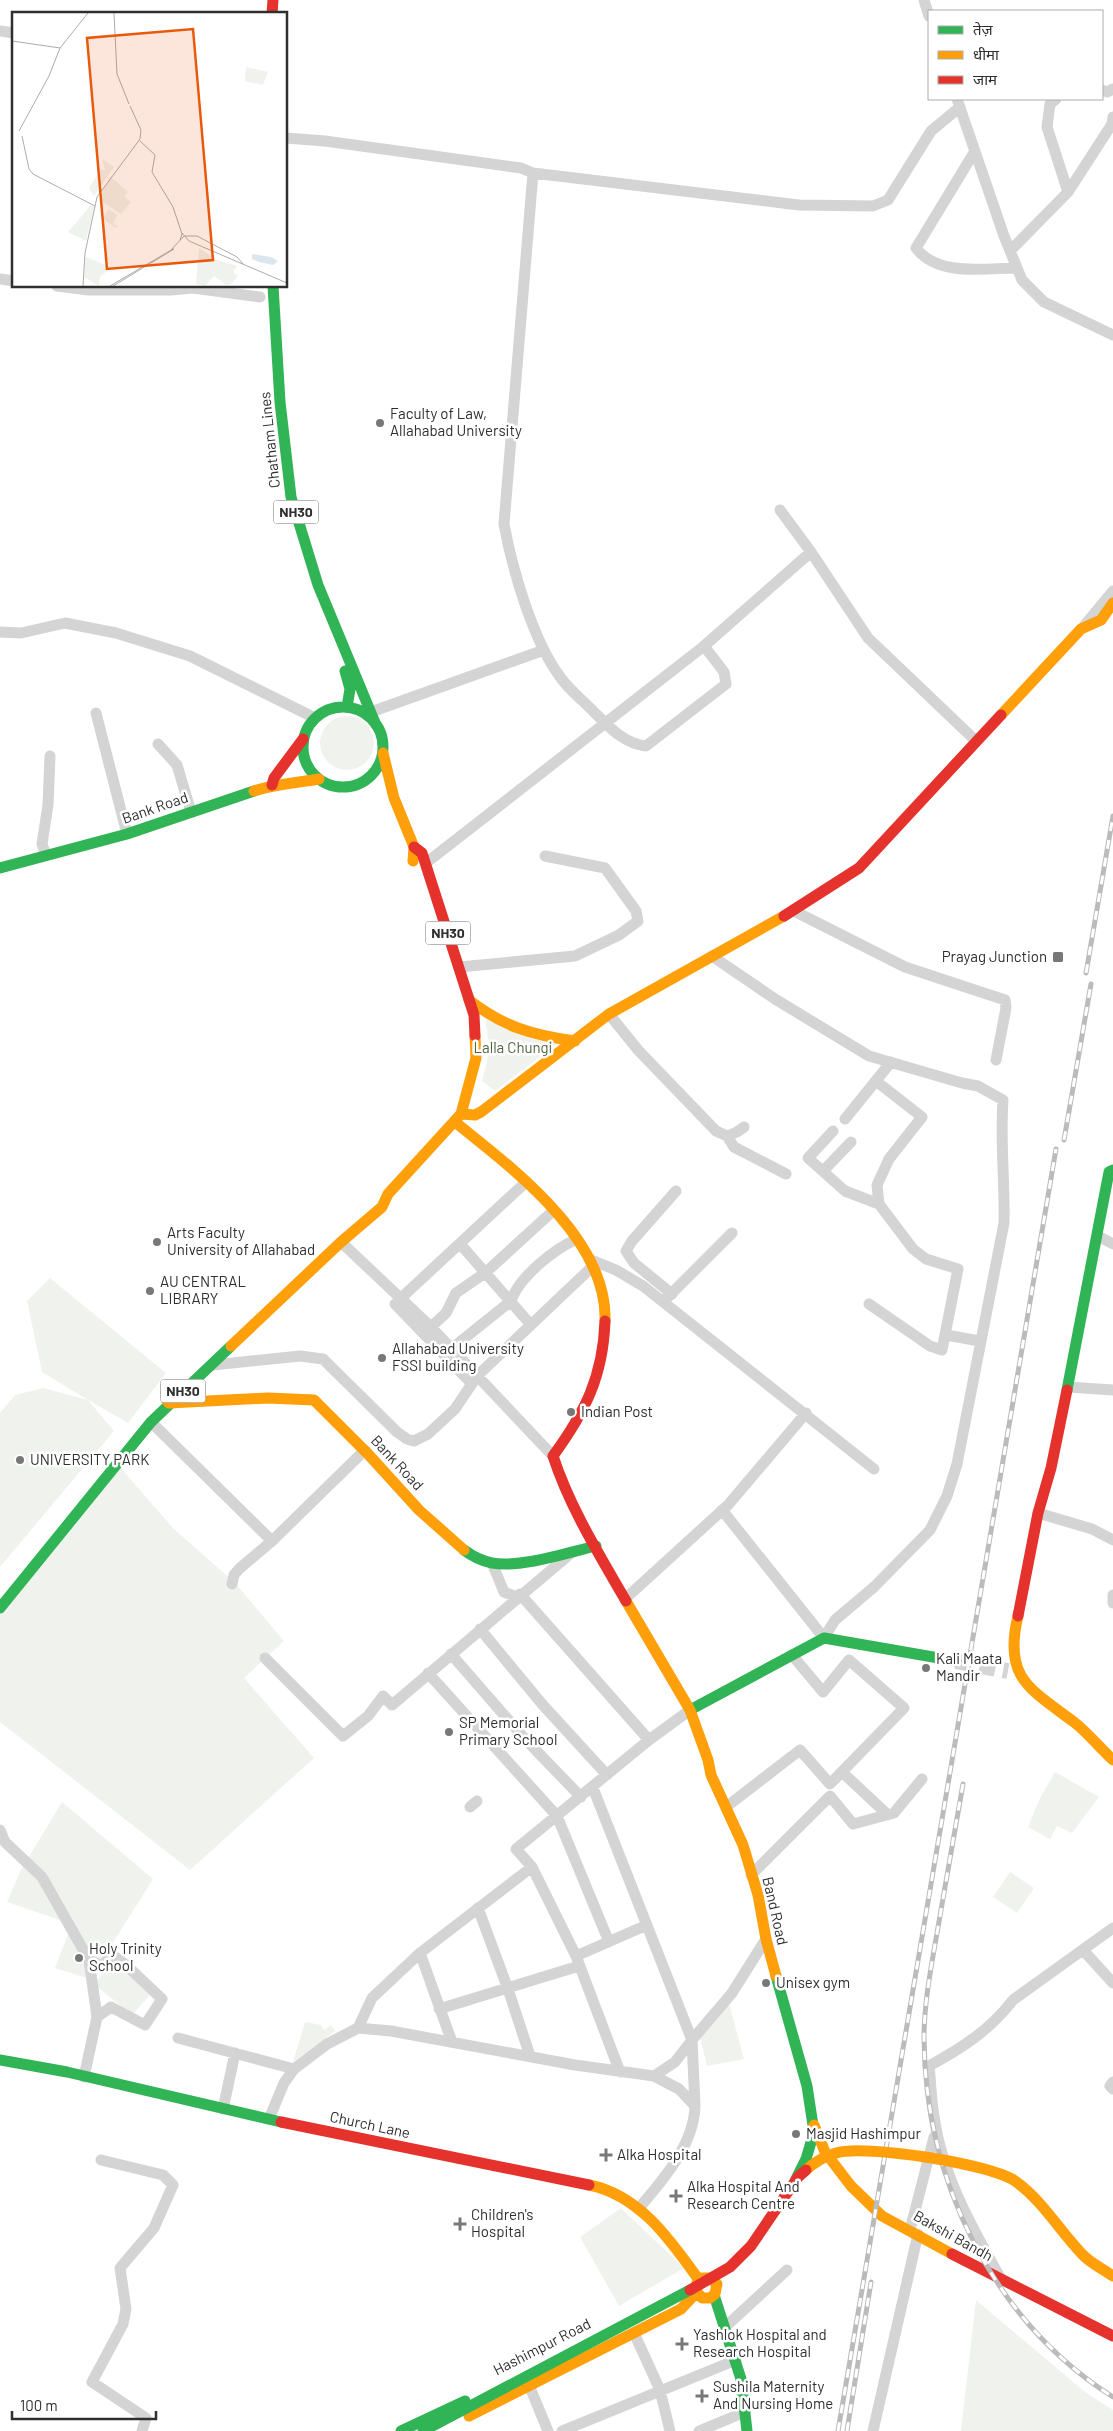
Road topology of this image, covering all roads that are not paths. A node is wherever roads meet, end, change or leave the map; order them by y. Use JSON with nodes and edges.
{"nodes":[{"id":1,"x":924,"y":0,"type":"edge"},
{"id":2,"x":928,"y":13,"type":"edge"},
{"id":3,"x":1055,"y":100,"type":"edge"},
{"id":4,"x":959,"y":103,"type":"edge"},
{"id":5,"x":1113,"y":117,"type":"edge"},
{"id":6,"x":288,"y":138,"type":"edge"},
{"id":7,"x":975,"y":151,"type":"junction"},
{"id":8,"x":533,"y":173,"type":"junction"},
{"id":9,"x":1068,"y":192,"type":"junction"},
{"id":10,"x":1010,"y":251,"type":"junction"},
{"id":11,"x":1017,"y":268,"type":"junction"},
{"id":12,"x":73,"y":288,"type":"edge"},
{"id":13,"x":193,"y":288,"type":"edge"},
{"id":14,"x":193,"y":288,"type":"edge"},
{"id":15,"x":273,"y":288,"type":"edge"},
{"id":16,"x":260,"y":296,"type":"edge"},
{"id":17,"x":1113,"y":335,"type":"edge"},
{"id":18,"x":267,"y":382,"type":"dead end"},
{"id":19,"x":780,"y":510,"type":"dead end"},
{"id":20,"x":811,"y":552,"type":"junction"},
{"id":21,"x":1113,"y":591,"type":"edge"},
{"id":22,"x":1113,"y":603,"type":"edge"},
{"id":23,"x":1081,"y":629,"type":"junction"},
{"id":24,"x":0,"y":632,"type":"edge"},
{"id":25,"x":704,"y":646,"type":"junction"},
{"id":26,"x":544,"y":650,"type":"junction"},
{"id":27,"x":347,"y":707,"type":"junction"},
{"id":28,"x":371,"y":712,"type":"junction"},
{"id":29,"x":96,"y":713,"type":"dead end"},
{"id":30,"x":315,"y":718,"type":"junction"},
{"id":31,"x":605,"y":723,"type":"junction"},
{"id":32,"x":376,"y":725,"type":"junction"},
{"id":33,"x":303,"y":739,"type":"junction"},
{"id":34,"x":976,"y":741,"type":"junction"},
{"id":35,"x":158,"y":744,"type":"dead end"},
{"id":36,"x":383,"y":753,"type":"junction"},
{"id":37,"x":50,"y":756,"type":"dead end"},
{"id":38,"x":318,"y":779,"type":"junction"},
{"id":39,"x":272,"y":785,"type":"junction"},
{"id":40,"x":191,"y":812,"type":"junction"},
{"id":41,"x":127,"y":834,"type":"junction"},
{"id":42,"x":414,"y":847,"type":"junction"},
{"id":43,"x":46,"y":855,"type":"junction"},
{"id":44,"x":545,"y":856,"type":"dead end"},
{"id":45,"x":426,"y":863,"type":"junction"},
{"id":46,"x":0,"y":868,"type":"edge"},
{"id":47,"x":794,"y":911,"type":"junction"},
{"id":48,"x":712,"y":956,"type":"junction"},
{"id":49,"x":458,"y":967,"type":"junction"},
{"id":50,"x":469,"y":1000,"type":"junction"},
{"id":51,"x":609,"y":1014,"type":"junction"},
{"id":52,"x":472,"y":1023,"type":"junction"},
{"id":53,"x":574,"y":1041,"type":"junction"},
{"id":54,"x":996,"y":1060,"type":"dead end"},
{"id":55,"x":891,"y":1062,"type":"junction"},
{"id":56,"x":876,"y":1081,"type":"junction"},
{"id":57,"x":458,"y":1118,"type":"junction"},
{"id":58,"x":845,"y":1119,"type":"dead end"},
{"id":59,"x":744,"y":1127,"type":"dead end"},
{"id":60,"x":833,"y":1131,"type":"dead end"},
{"id":61,"x":727,"y":1136,"type":"junction"},
{"id":62,"x":851,"y":1142,"type":"dead end"},
{"id":63,"x":1113,"y":1170,"type":"edge"},
{"id":64,"x":823,"y":1172,"type":"junction"},
{"id":65,"x":786,"y":1174,"type":"dead end"},
{"id":66,"x":526,"y":1182,"type":"junction"},
{"id":67,"x":676,"y":1191,"type":"dead end"},
{"id":68,"x":388,"y":1194,"type":"junction"},
{"id":69,"x":1109,"y":1197,"type":"edge"},
{"id":70,"x":879,"y":1204,"type":"junction"},
{"id":71,"x":553,"y":1211,"type":"junction"},
{"id":72,"x":732,"y":1233,"type":"dead end"},
{"id":73,"x":1098,"y":1236,"type":"junction"},
{"id":74,"x":577,"y":1239,"type":"junction"},
{"id":75,"x":340,"y":1242,"type":"junction"},
{"id":76,"x":461,"y":1244,"type":"junction"},
{"id":77,"x":1113,"y":1244,"type":"edge"},
{"id":78,"x":591,"y":1262,"type":"junction"},
{"id":79,"x":358,"y":1266,"type":"dead end"},
{"id":80,"x":485,"y":1273,"type":"junction"},
{"id":81,"x":667,"y":1298,"type":"junction"},
{"id":82,"x":400,"y":1299,"type":"junction"},
{"id":83,"x":511,"y":1301,"type":"junction"},
{"id":84,"x":870,"y":1304,"type":"dead end"},
{"id":85,"x":531,"y":1324,"type":"junction"},
{"id":86,"x":431,"y":1327,"type":"junction"},
{"id":87,"x":227,"y":1333,"type":"dead end"},
{"id":88,"x":946,"y":1334,"type":"junction"},
{"id":89,"x":980,"y":1341,"type":"junction"},
{"id":90,"x":451,"y":1349,"type":"junction"},
{"id":91,"x":211,"y":1365,"type":"junction"},
{"id":92,"x":187,"y":1372,"type":"dead end"},
{"id":93,"x":475,"y":1380,"type":"junction"},
{"id":94,"x":1068,"y":1387,"type":"junction"},
{"id":95,"x":1113,"y":1390,"type":"edge"},
{"id":96,"x":166,"y":1400,"type":"junction"},
{"id":97,"x":806,"y":1413,"type":"junction"},
{"id":98,"x":151,"y":1422,"type":"junction"},
{"id":99,"x":127,"y":1432,"type":"dead end"},
{"id":100,"x":365,"y":1450,"type":"junction"},
{"id":101,"x":553,"y":1456,"type":"junction"},
{"id":102,"x":107,"y":1457,"type":"dead end"},
{"id":103,"x":874,"y":1469,"type":"dead end"},
{"id":104,"x":722,"y":1510,"type":"junction"},
{"id":105,"x":1038,"y":1513,"type":"junction"},
{"id":106,"x":1113,"y":1540,"type":"edge"},
{"id":107,"x":272,"y":1541,"type":"junction"},
{"id":108,"x":596,"y":1546,"type":"junction"},
{"id":109,"x":573,"y":1552,"type":"junction"},
{"id":110,"x":492,"y":1563,"type":"junction"},
{"id":111,"x":232,"y":1584,"type":"dead end"},
{"id":112,"x":0,"y":1594,"type":"edge"},
{"id":113,"x":1113,"y":1594,"type":"edge"},
{"id":114,"x":518,"y":1596,"type":"junction"},
{"id":115,"x":626,"y":1598,"type":"junction"},
{"id":116,"x":1113,"y":1603,"type":"edge"},
{"id":117,"x":0,"y":1608,"type":"edge"},
{"id":118,"x":480,"y":1629,"type":"junction"},
{"id":119,"x":824,"y":1638,"type":"junction"},
{"id":120,"x":451,"y":1654,"type":"junction"},
{"id":121,"x":792,"y":1655,"type":"junction"},
{"id":122,"x":265,"y":1658,"type":"dead end"},
{"id":123,"x":956,"y":1661,"type":"tunnel mouth"},
{"id":124,"x":1008,"y":1671,"type":"tunnel mouth"},
{"id":125,"x":428,"y":1673,"type":"junction"},
{"id":126,"x":1033,"y":1692,"type":"junction"},
{"id":127,"x":690,"y":1710,"type":"junction"},
{"id":128,"x":649,"y":1740,"type":"junction"},
{"id":129,"x":1113,"y":1760,"type":"edge"},
{"id":130,"x":842,"y":1772,"type":"junction"},
{"id":131,"x":607,"y":1775,"type":"junction"},
{"id":132,"x":922,"y":1779,"type":"dead end"},
{"id":133,"x":593,"y":1788,"type":"junction"},
{"id":134,"x":581,"y":1797,"type":"junction"},
{"id":135,"x":726,"y":1807,"type":"junction"},
{"id":136,"x":888,"y":1815,"type":"junction"},
{"id":137,"x":557,"y":1816,"type":"junction"},
{"id":138,"x":0,"y":1830,"type":"edge"},
{"id":139,"x":532,"y":1867,"type":"junction"},
{"id":140,"x":752,"y":1875,"type":"junction"},
{"id":141,"x":478,"y":1908,"type":"junction"},
{"id":142,"x":646,"y":1925,"type":"junction"},
{"id":143,"x":1113,"y":1928,"type":"edge"},
{"id":144,"x":766,"y":1939,"type":"junction"},
{"id":145,"x":609,"y":1942,"type":"junction"},
{"id":146,"x":1083,"y":1950,"type":"junction"},
{"id":147,"x":420,"y":1953,"type":"junction"},
{"id":148,"x":89,"y":1960,"type":"junction"},
{"id":149,"x":577,"y":1961,"type":"junction"},
{"id":150,"x":1113,"y":1982,"type":"edge"},
{"id":151,"x":508,"y":1989,"type":"junction"},
{"id":152,"x":439,"y":2009,"type":"junction"},
{"id":153,"x":97,"y":2017,"type":"junction"},
{"id":154,"x":358,"y":2028,"type":"junction"},
{"id":155,"x":178,"y":2038,"type":"dead end"},
{"id":156,"x":692,"y":2040,"type":"junction"},
{"id":157,"x":452,"y":2042,"type":"junction"},
{"id":158,"x":235,"y":2053,"type":"junction"},
{"id":159,"x":530,"y":2056,"type":"junction"},
{"id":160,"x":0,"y":2060,"type":"edge"},
{"id":161,"x":294,"y":2070,"type":"junction"},
{"id":162,"x":620,"y":2072,"type":"junction"},
{"id":163,"x":654,"y":2076,"type":"junction"},
{"id":164,"x":84,"y":2077,"type":"junction"},
{"id":165,"x":1113,"y":2082,"type":"edge"},
{"id":166,"x":1113,"y":2089,"type":"edge"},
{"id":167,"x":695,"y":2106,"type":"junction"},
{"id":168,"x":223,"y":2109,"type":"junction"},
{"id":169,"x":269,"y":2119,"type":"junction"},
{"id":170,"x":813,"y":2123,"type":"junction"},
{"id":171,"x":934,"y":2137,"type":"dead end"},
{"id":172,"x":101,"y":2160,"type":"dead end"},
{"id":173,"x":639,"y":2208,"type":"junction"},
{"id":174,"x":914,"y":2232,"type":"junction"},
{"id":175,"x":787,"y":2270,"type":"dead end"},
{"id":176,"x":1113,"y":2276,"type":"edge"},
{"id":177,"x":1002,"y":2280,"type":"junction"},
{"id":178,"x":698,"y":2286,"type":"junction"},
{"id":179,"x":715,"y":2290,"type":"junction"},
{"id":180,"x":724,"y":2328,"type":"junction"},
{"id":181,"x":634,"y":2333,"type":"junction"},
{"id":182,"x":1113,"y":2336,"type":"edge"},
{"id":183,"x":736,"y":2360,"type":"junction"},
{"id":184,"x":529,"y":2385,"type":"junction"},
{"id":185,"x":660,"y":2390,"type":"junction"},
{"id":186,"x":746,"y":2412,"type":"junction"},
{"id":187,"x":718,"y":2427,"type":"edge"},
{"id":188,"x":142,"y":2431,"type":"edge"},
{"id":189,"x":401,"y":2431,"type":"edge"},
{"id":190,"x":423,"y":2431,"type":"edge"},
{"id":191,"x":438,"y":2431,"type":"edge"},
{"id":192,"x":548,"y":2431,"type":"edge"},
{"id":193,"x":562,"y":2431,"type":"edge"},
{"id":194,"x":670,"y":2431,"type":"edge"},
{"id":195,"x":699,"y":2431,"type":"edge"},
{"id":196,"x":747,"y":2431,"type":"edge"},
{"id":197,"x":873,"y":2431,"type":"edge"}],
"edges":[{"from":1,"to":2,"type":"street"},
{"from":3,"to":9,"type":"street"},
{"from":4,"to":7,"type":"street"},
{"from":4,"to":8,"type":"street"},
{"from":5,"to":9,"type":"street"},
{"from":6,"to":8,"type":"street"},
{"from":7,"to":10,"type":"street"},
{"from":7,"to":11,"type":"street"},
{"from":8,"to":26,"type":"street"},
{"from":9,"to":10,"type":"street"},
{"from":10,"to":11,"type":"street"},
{"from":11,"to":17,"type":"street"},
{"from":12,"to":13,"type":"street"},
{"from":14,"to":16,"type":"street"},
{"from":15,"to":28,"type":"main road","name":"Chatham Lines","number":"NH30"},
{"from":18,"to":27,"type":"main road","name":"Chatham Lines","number":"NH30"},
{"from":19,"to":20,"type":"street"},
{"from":20,"to":25,"type":"street"},
{"from":20,"to":34,"type":"street"},
{"from":21,"to":23,"type":"street"},
{"from":22,"to":23,"type":"main road"},
{"from":23,"to":34,"type":"main road"},
{"from":24,"to":30,"type":"street"},
{"from":25,"to":31,"type":"street"},
{"from":25,"to":31,"type":"street"},
{"from":26,"to":28,"type":"street"},
{"from":26,"to":31,"type":"street"},
{"from":27,"to":30,"type":"main road"},
{"from":27,"to":32,"type":"main road"},
{"from":28,"to":32,"type":"main road","name":"Chatham Lines","number":"NH30"},
{"from":29,"to":41,"type":"street"},
{"from":30,"to":33,"type":"main road"},
{"from":31,"to":45,"type":"street"},
{"from":32,"to":36,"type":"main road","name":"Chatham Lines","number":"NH30"},
{"from":33,"to":38,"type":"main road"},
{"from":33,"to":39,"type":"main road"},
{"from":34,"to":47,"type":"main road"},
{"from":35,"to":40,"type":"street"},
{"from":36,"to":38,"type":"main road"},
{"from":36,"to":42,"type":"main road","name":"Chatham Lines","number":"NH30"},
{"from":37,"to":43,"type":"street"},
{"from":38,"to":39,"type":"main road","name":"Bank Road"},
{"from":39,"to":40,"type":"main road","name":"Bank Road"},
{"from":40,"to":41,"type":"main road","name":"Bank Road"},
{"from":41,"to":43,"type":"main road","name":"Bank Road"},
{"from":42,"to":45,"type":"main road","name":"Chatham Lines","number":"NH30"},
{"from":42,"to":52,"type":"main road","name":"Chatham Lines","number":"NH30"},
{"from":43,"to":46,"type":"main road","name":"Bank Road"},
{"from":44,"to":49,"type":"street"},
{"from":45,"to":49,"type":"main road","name":"Chatham Lines","number":"NH30"},
{"from":47,"to":48,"type":"main road"},
{"from":47,"to":54,"type":"street"},
{"from":48,"to":51,"type":"main road"},
{"from":48,"to":55,"type":"street"},
{"from":49,"to":50,"type":"main road","name":"Chatham Lines","number":"NH30"},
{"from":50,"to":52,"type":"main road","name":"Chatham Lines","number":"NH30"},
{"from":50,"to":53,"type":"main road"},
{"from":51,"to":53,"type":"main road"},
{"from":51,"to":61,"type":"street"},
{"from":52,"to":57,"type":"main road","number":"NH30"},
{"from":53,"to":57,"type":"main road"},
{"from":55,"to":56,"type":"street"},
{"from":55,"to":89,"type":"street"},
{"from":56,"to":58,"type":"street"},
{"from":56,"to":70,"type":"street"},
{"from":57,"to":66,"type":"main road"},
{"from":57,"to":68,"type":"main road","number":"NH30"},
{"from":59,"to":61,"type":"street"},
{"from":60,"to":64,"type":"street"},
{"from":61,"to":65,"type":"street"},
{"from":62,"to":64,"type":"street"},
{"from":63,"to":69,"type":"main road"},
{"from":64,"to":70,"type":"street"},
{"from":66,"to":71,"type":"main road"},
{"from":66,"to":76,"type":"street"},
{"from":67,"to":81,"type":"street"},
{"from":68,"to":75,"type":"main road","number":"NH30"},
{"from":68,"to":87,"type":"main road"},
{"from":69,"to":73,"type":"main road"},
{"from":70,"to":88,"type":"street"},
{"from":71,"to":74,"type":"main road"},
{"from":71,"to":80,"type":"street"},
{"from":72,"to":81,"type":"street"},
{"from":73,"to":77,"type":"street"},
{"from":73,"to":94,"type":"main road"},
{"from":74,"to":78,"type":"main road"},
{"from":74,"to":83,"type":"street"},
{"from":75,"to":82,"type":"street"},
{"from":75,"to":91,"type":"main road","number":"NH30"},
{"from":76,"to":80,"type":"street"},
{"from":76,"to":82,"type":"street"},
{"from":78,"to":81,"type":"street"},
{"from":78,"to":85,"type":"street"},
{"from":78,"to":101,"type":"main road"},
{"from":79,"to":93,"type":"street"},
{"from":80,"to":83,"type":"street"},
{"from":80,"to":86,"type":"street"},
{"from":81,"to":97,"type":"street"},
{"from":82,"to":86,"type":"street"},
{"from":83,"to":85,"type":"street"},
{"from":83,"to":90,"type":"street"},
{"from":84,"to":88,"type":"street"},
{"from":85,"to":93,"type":"street"},
{"from":86,"to":90,"type":"street"},
{"from":88,"to":89,"type":"street"},
{"from":89,"to":119,"type":"street"},
{"from":90,"to":93,"type":"street"},
{"from":91,"to":93,"type":"street"},
{"from":91,"to":96,"type":"main road","number":"NH30"},
{"from":92,"to":96,"type":"main road"},
{"from":93,"to":101,"type":"street"},
{"from":94,"to":95,"type":"street"},
{"from":94,"to":105,"type":"main road"},
{"from":96,"to":98,"type":"main road","number":"NH30"},
{"from":96,"to":99,"type":"main road"},
{"from":96,"to":100,"type":"main road","name":"Bank Road"},
{"from":97,"to":103,"type":"street"},
{"from":97,"to":104,"type":"street"},
{"from":98,"to":107,"type":"street"},
{"from":98,"to":117,"type":"main road","number":"NH30"},
{"from":100,"to":107,"type":"street"},
{"from":100,"to":110,"type":"main road","name":"Bank Road"},
{"from":101,"to":108,"type":"main road","name":"Band Road"},
{"from":102,"to":112,"type":"main road"},
{"from":104,"to":115,"type":"street"},
{"from":104,"to":119,"type":"street"},
{"from":105,"to":106,"type":"street"},
{"from":105,"to":126,"type":"main road"},
{"from":107,"to":111,"type":"street"},
{"from":108,"to":109,"type":"main road","name":"Bank Road"},
{"from":108,"to":115,"type":"main road","name":"Band Road"},
{"from":109,"to":110,"type":"main road","name":"Bank Road"},
{"from":109,"to":114,"type":"street"},
{"from":110,"to":114,"type":"street"},
{"from":113,"to":116,"type":"street"},
{"from":114,"to":118,"type":"street"},
{"from":114,"to":128,"type":"street"},
{"from":115,"to":127,"type":"main road","name":"Band Road"},
{"from":118,"to":120,"type":"street"},
{"from":118,"to":131,"type":"street"},
{"from":119,"to":121,"type":"main road"},
{"from":119,"to":123,"type":"main road"},
{"from":120,"to":125,"type":"street"},
{"from":120,"to":134,"type":"street"},
{"from":121,"to":127,"type":"main road"},
{"from":121,"to":130,"type":"street"},
{"from":122,"to":125,"type":"street"},
{"from":124,"to":126,"type":"main road"},
{"from":125,"to":137,"type":"street"},
{"from":126,"to":129,"type":"main road"},
{"from":127,"to":128,"type":"street"},
{"from":127,"to":135,"type":"main road","name":"Band Road"},
{"from":128,"to":131,"type":"street"},
{"from":130,"to":135,"type":"street"},
{"from":130,"to":136,"type":"street"},
{"from":131,"to":133,"type":"street"},
{"from":132,"to":136,"type":"street"},
{"from":133,"to":134,"type":"street"},
{"from":133,"to":142,"type":"street"},
{"from":134,"to":137,"type":"street"},
{"from":135,"to":140,"type":"main road","name":"Band Road"},
{"from":136,"to":140,"type":"street"},
{"from":137,"to":139,"type":"street"},
{"from":137,"to":145,"type":"street"},
{"from":138,"to":148,"type":"street"},
{"from":139,"to":141,"type":"street"},
{"from":139,"to":149,"type":"street"},
{"from":140,"to":144,"type":"main road","name":"Band Road"},
{"from":141,"to":147,"type":"street"},
{"from":141,"to":151,"type":"street"},
{"from":142,"to":145,"type":"street"},
{"from":142,"to":156,"type":"street"},
{"from":143,"to":146,"type":"street"},
{"from":144,"to":156,"type":"street"},
{"from":144,"to":170,"type":"main road","name":"Band Road"},
{"from":145,"to":149,"type":"street"},
{"from":146,"to":150,"type":"street"},
{"from":146,"to":177,"type":"street"},
{"from":147,"to":152,"type":"street"},
{"from":147,"to":154,"type":"street"},
{"from":148,"to":153,"type":"street"},
{"from":148,"to":153,"type":"street"},
{"from":149,"to":151,"type":"street"},
{"from":149,"to":162,"type":"street"},
{"from":151,"to":152,"type":"street"},
{"from":151,"to":159,"type":"street"},
{"from":152,"to":157,"type":"street"},
{"from":153,"to":164,"type":"street"},
{"from":154,"to":157,"type":"street"},
{"from":154,"to":161,"type":"street"},
{"from":155,"to":158,"type":"street"},
{"from":156,"to":163,"type":"street"},
{"from":156,"to":167,"type":"street"},
{"from":157,"to":159,"type":"street"},
{"from":158,"to":161,"type":"street"},
{"from":158,"to":168,"type":"street"},
{"from":159,"to":162,"type":"street"},
{"from":160,"to":164,"type":"main road","name":"Church Lane"},
{"from":161,"to":169,"type":"street"},
{"from":162,"to":163,"type":"street"},
{"from":163,"to":167,"type":"street"},
{"from":164,"to":168,"type":"main road","name":"Church Lane"},
{"from":165,"to":166,"type":"street"},
{"from":167,"to":173,"type":"street"},
{"from":168,"to":169,"type":"main road","name":"Church Lane"},
{"from":169,"to":173,"type":"main road","name":"Church Lane"},
{"from":170,"to":174,"type":"main road","name":"Bakshi Bandh"},
{"from":170,"to":179,"type":"main road","name":"Band Road"},
{"from":171,"to":174,"type":"street"},
{"from":172,"to":188,"type":"street"},
{"from":173,"to":178,"type":"main road","name":"Church Lane"},
{"from":174,"to":177,"type":"main road","name":"Bakshi Bandh"},
{"from":174,"to":197,"type":"street"},
{"from":175,"to":180,"type":"street"},
{"from":176,"to":190,"type":"main road","bridge":true},
{"from":177,"to":182,"type":"main road","name":"Bakshi Bandh"},
{"from":178,"to":179,"type":"main road"},
{"from":178,"to":179,"type":"main road"},
{"from":178,"to":181,"type":"main road"},
{"from":178,"to":189,"type":"main road","name":"Hashimpur Road"},
{"from":179,"to":180,"type":"main road"},
{"from":180,"to":183,"type":"main road"},
{"from":181,"to":184,"type":"main road"},
{"from":181,"to":185,"type":"street"},
{"from":183,"to":185,"type":"street"},
{"from":183,"to":186,"type":"main road"},
{"from":184,"to":191,"type":"main road"},
{"from":184,"to":192,"type":"street"},
{"from":185,"to":193,"type":"street"},
{"from":185,"to":194,"type":"street"},
{"from":186,"to":187,"type":"street"},
{"from":186,"to":196,"type":"main road"},
{"from":187,"to":195,"type":"street"}]}
